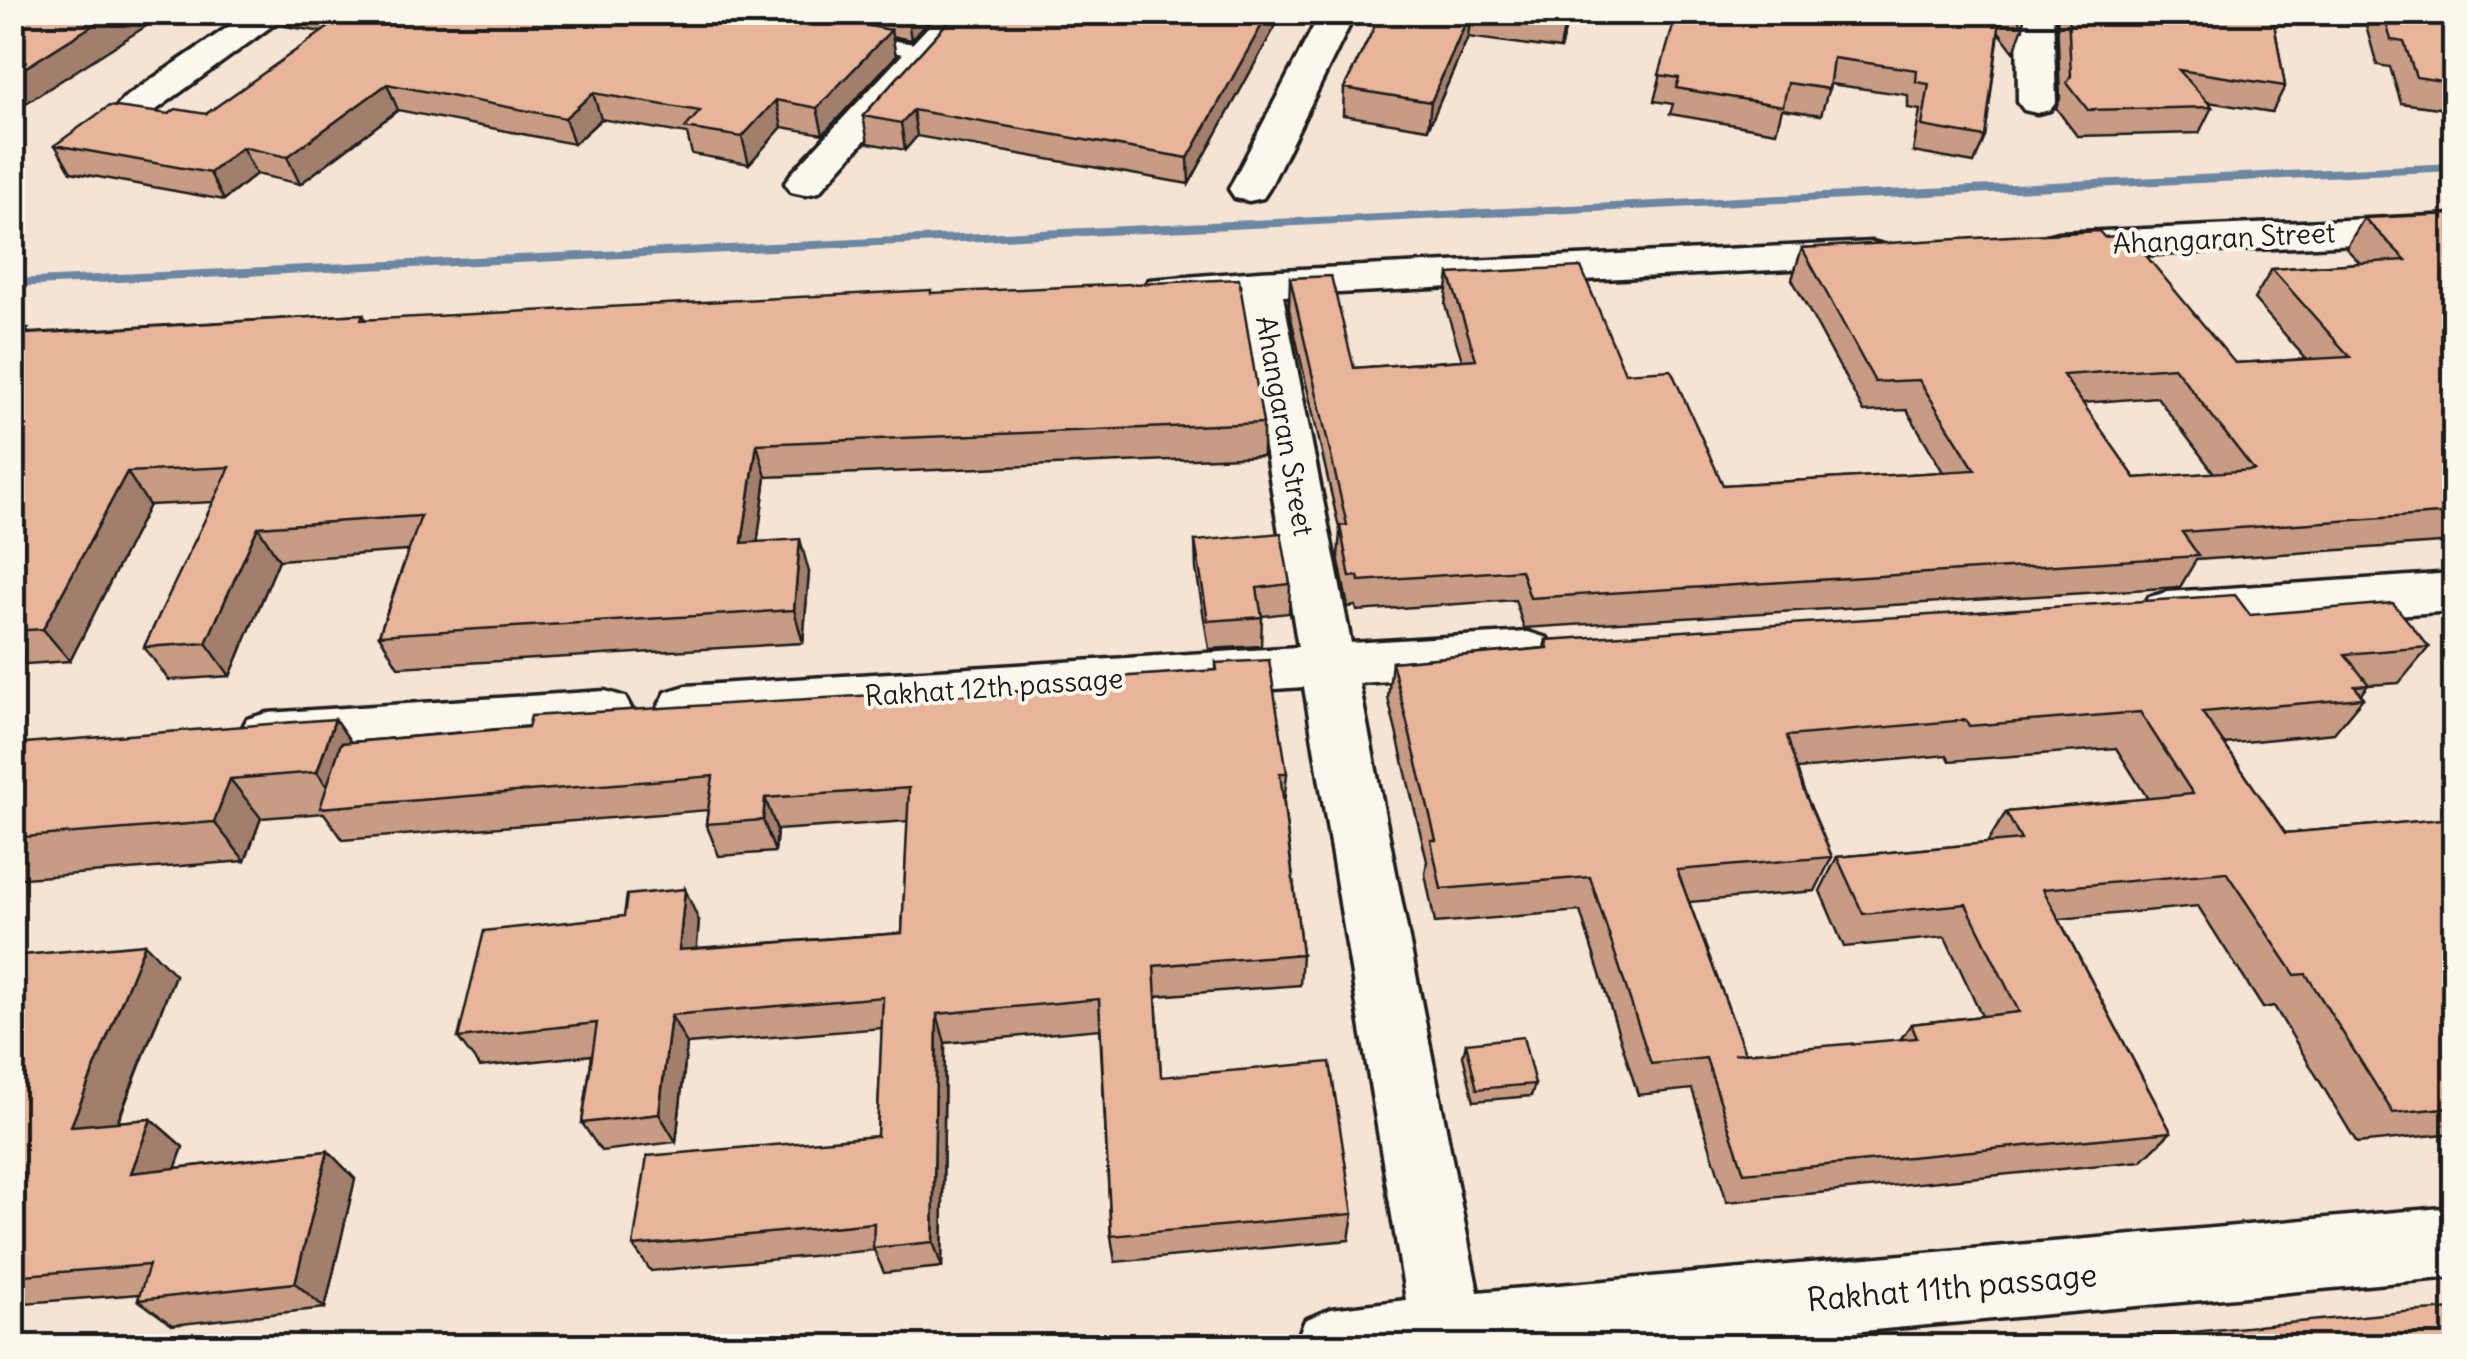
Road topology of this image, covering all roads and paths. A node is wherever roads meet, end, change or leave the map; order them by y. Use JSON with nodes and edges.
{"nodes":[{"id":1,"x":274,"y":12,"type":"edge"},
{"id":2,"x":962,"y":12,"type":"edge"},
{"id":3,"x":1339,"y":12,"type":"edge"},
{"id":4,"x":2034,"y":12,"type":"edge"},
{"id":5,"x":834,"y":36,"type":"edge"},
{"id":6,"x":926,"y":52,"type":"junction"},
{"id":7,"x":2037,"y":102,"type":"dead end"},
{"id":8,"x":136,"y":107,"type":"edge"},
{"id":9,"x":806,"y":183,"type":"dead end"},
{"id":10,"x":1249,"y":188,"type":"dead end"},
{"id":11,"x":2454,"y":227,"type":"edge"},
{"id":12,"x":2016,"y":248,"type":"edge"},
{"id":13,"x":1917,"y":253,"type":"edge"},
{"id":14,"x":1259,"y":284,"type":"junction"},
{"id":15,"x":1120,"y":290,"type":"edge"},
{"id":16,"x":2454,"y":592,"type":"edge"},
{"id":17,"x":2119,"y":614,"type":"edge"},
{"id":18,"x":1586,"y":648,"type":"edge"},
{"id":19,"x":1329,"y":665,"type":"junction"},
{"id":20,"x":212,"y":738,"type":"edge"},
{"id":21,"x":2454,"y":1242,"type":"edge"},
{"id":22,"x":1450,"y":1340,"type":"edge"},
{"id":23,"x":1331,"y":1346,"type":"edge"}],
"edges":[{"from":1,"to":8,"type":"street"},
{"from":2,"to":6,"type":"street"},
{"from":3,"to":10,"type":"street"},
{"from":4,"to":7,"type":"street"},
{"from":5,"to":6,"type":"lane"},
{"from":6,"to":9,"type":"street"},
{"from":11,"to":12,"type":"street","name":"Ahangaran Street"},
{"from":13,"to":14,"type":"street","name":"Ahangaran Street"},
{"from":14,"to":15,"type":"street"},
{"from":14,"to":19,"type":"street","name":"Ahangaran Street"},
{"from":16,"to":17,"type":"street"},
{"from":18,"to":19,"type":"street","name":"Rakhat 12th passage"},
{"from":19,"to":20,"type":"street","name":"Rakhat 12th passage"},
{"from":19,"to":22,"type":"street","name":"Ahangaran Street"},
{"from":21,"to":22,"type":"street","name":"Rakhat 11th passage"},
{"from":22,"to":23,"type":"street"}]}
